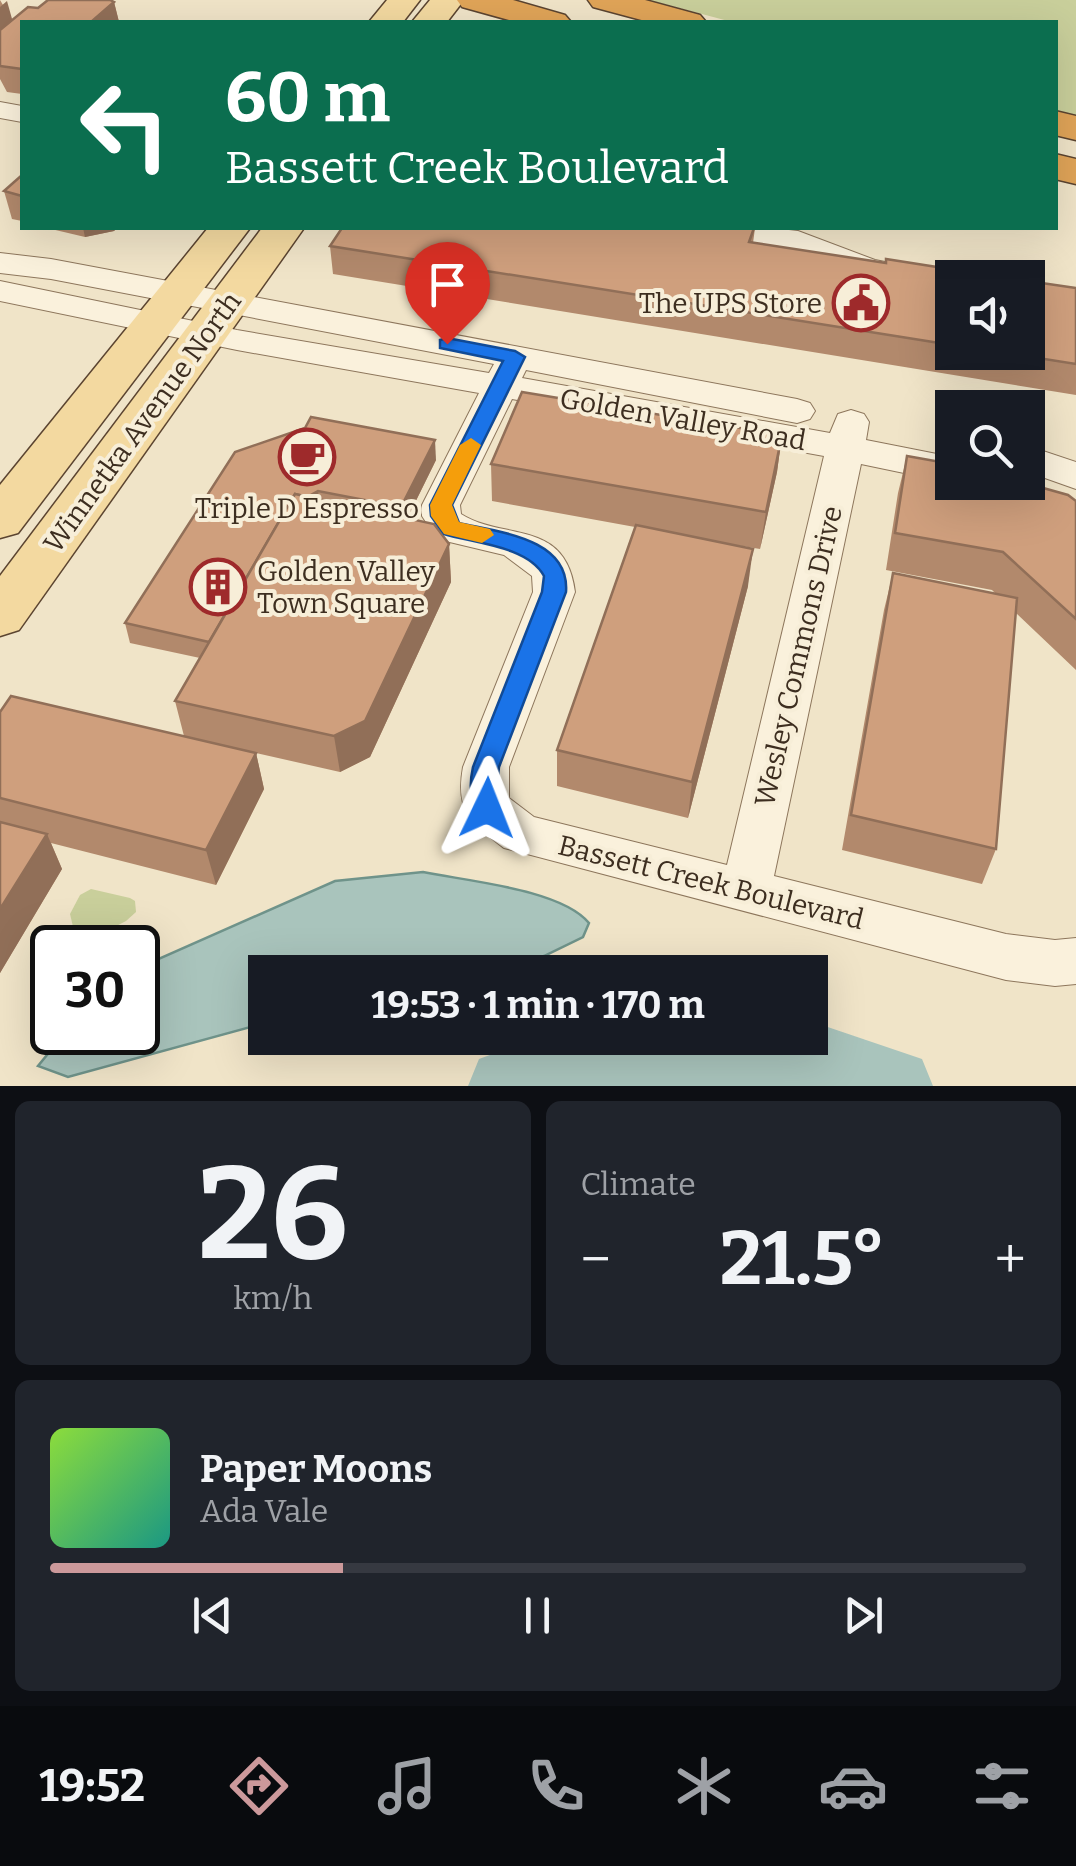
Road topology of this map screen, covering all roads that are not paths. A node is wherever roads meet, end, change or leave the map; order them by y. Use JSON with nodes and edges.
{"nodes":[{"id":1,"x":404,"y":0,"type":"edge"},
{"id":2,"x":448,"y":0,"type":"edge"},
{"id":3,"x":474,"y":0,"type":"edge"},
{"id":4,"x":605,"y":0,"type":"edge"},
{"id":5,"x":388,"y":20,"type":"edge"},
{"id":6,"x":431,"y":20,"type":"edge"},
{"id":7,"x":546,"y":20,"type":"edge"},
{"id":8,"x":680,"y":20,"type":"edge"},
{"id":9,"x":226,"y":230,"type":"edge"},
{"id":10,"x":282,"y":230,"type":"edge"},
{"id":11,"x":725,"y":230,"type":"edge"},
{"id":12,"x":0,"y":263,"type":"edge"},
{"id":13,"x":935,"y":280,"type":"edge"},
{"id":14,"x":0,"y":291,"type":"edge"},
{"id":15,"x":167,"y":307,"type":"junction"},
{"id":16,"x":218,"y":318,"type":"junction"},
{"id":17,"x":507,"y":372,"type":"junction"},
{"id":18,"x":848,"y":434,"type":"junction"},
{"id":19,"x":935,"y":441,"type":"edge"},
{"id":20,"x":935,"y":464,"type":"edge"},
{"id":21,"x":1045,"y":465,"type":"edge"},
{"id":22,"x":1076,"y":476,"type":"edge"},
{"id":23,"x":1045,"y":497,"type":"edge"},
{"id":24,"x":1076,"y":508,"type":"edge"},
{"id":25,"x":0,"y":520,"type":"edge"},
{"id":26,"x":0,"y":616,"type":"edge"},
{"id":27,"x":746,"y":890,"type":"junction"},
{"id":28,"x":1076,"y":960,"type":"edge"}],
"edges":[{"from":1,"to":5,"type":"main road"},
{"from":2,"to":6,"type":"main road"},
{"from":3,"to":7,"type":"highway"},
{"from":4,"to":8,"type":"highway"},
{"from":9,"to":15,"type":"main road","name":"Winnetka Avenue North"},
{"from":10,"to":16,"type":"main road","name":"Winnetka Avenue North"},
{"from":11,"to":13,"type":"street"},
{"from":12,"to":15,"type":"street","name":"Golden Valley Road"},
{"from":14,"to":15,"type":"street","name":"Golden Valley Road"},
{"from":15,"to":16,"type":"street","name":"Golden Valley Road"},
{"from":15,"to":25,"type":"main road","name":"Winnetka Avenue North"},
{"from":16,"to":17,"type":"street","name":"Golden Valley Road"},
{"from":16,"to":26,"type":"main road","name":"Winnetka Avenue North"},
{"from":17,"to":18,"type":"street","name":"Golden Valley Road"},
{"from":17,"to":27,"type":"street","name":"Bassett Creek Boulevard"},
{"from":18,"to":19,"type":"street","name":"Golden Valley Road"},
{"from":18,"to":20,"type":"street","name":"Golden Valley Road"},
{"from":18,"to":27,"type":"street","name":"Wesley Commons Drive"},
{"from":21,"to":22,"type":"street"},
{"from":23,"to":24,"type":"street"},
{"from":27,"to":28,"type":"street","name":"Bassett Creek Boulevard"}]}
